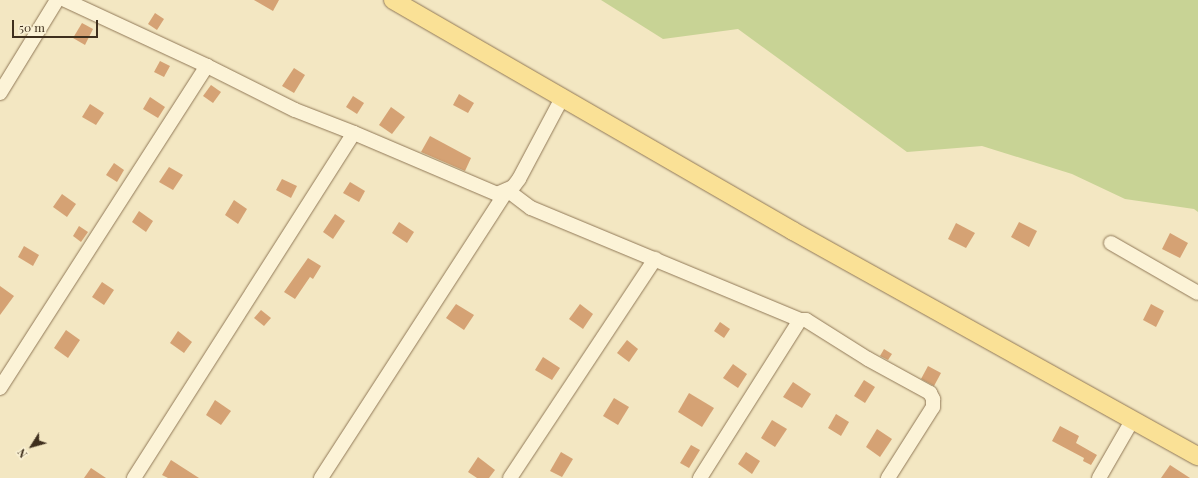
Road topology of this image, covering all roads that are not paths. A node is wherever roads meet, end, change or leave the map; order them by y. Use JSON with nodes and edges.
{"nodes":[{"id":1,"x":57,"y":0,"type":"edge"},
{"id":2,"x":65,"y":0,"type":"edge"},
{"id":3,"x":393,"y":0,"type":"edge"},
{"id":4,"x":207,"y":66,"type":"junction"},
{"id":5,"x":0,"y":93,"type":"edge"},
{"id":6,"x":562,"y":98,"type":"junction"},
{"id":7,"x":354,"y":132,"type":"junction"},
{"id":8,"x":507,"y":190,"type":"junction"},
{"id":9,"x":1111,"y":243,"type":"dead end"},
{"id":10,"x":655,"y":259,"type":"junction"},
{"id":11,"x":1198,"y":293,"type":"edge"},
{"id":12,"x":800,"y":320,"type":"junction"},
{"id":13,"x":0,"y":388,"type":"edge"},
{"id":14,"x":1134,"y":419,"type":"junction"},
{"id":15,"x":1198,"y":456,"type":"edge"},
{"id":16,"x":134,"y":478,"type":"edge"},
{"id":17,"x":321,"y":478,"type":"edge"},
{"id":18,"x":510,"y":478,"type":"edge"},
{"id":19,"x":700,"y":478,"type":"edge"},
{"id":20,"x":888,"y":478,"type":"edge"},
{"id":21,"x":1099,"y":478,"type":"edge"}],
"edges":[{"from":1,"to":5,"type":"street"},
{"from":2,"to":4,"type":"street"},
{"from":3,"to":6,"type":"main road"},
{"from":4,"to":7,"type":"street"},
{"from":4,"to":13,"type":"street"},
{"from":6,"to":8,"type":"street"},
{"from":6,"to":14,"type":"main road"},
{"from":7,"to":8,"type":"street"},
{"from":7,"to":16,"type":"street"},
{"from":8,"to":10,"type":"street"},
{"from":8,"to":17,"type":"street"},
{"from":9,"to":11,"type":"street"},
{"from":10,"to":12,"type":"street"},
{"from":10,"to":18,"type":"street"},
{"from":12,"to":19,"type":"street"},
{"from":12,"to":20,"type":"street"},
{"from":14,"to":15,"type":"main road"},
{"from":14,"to":21,"type":"street"}]}
